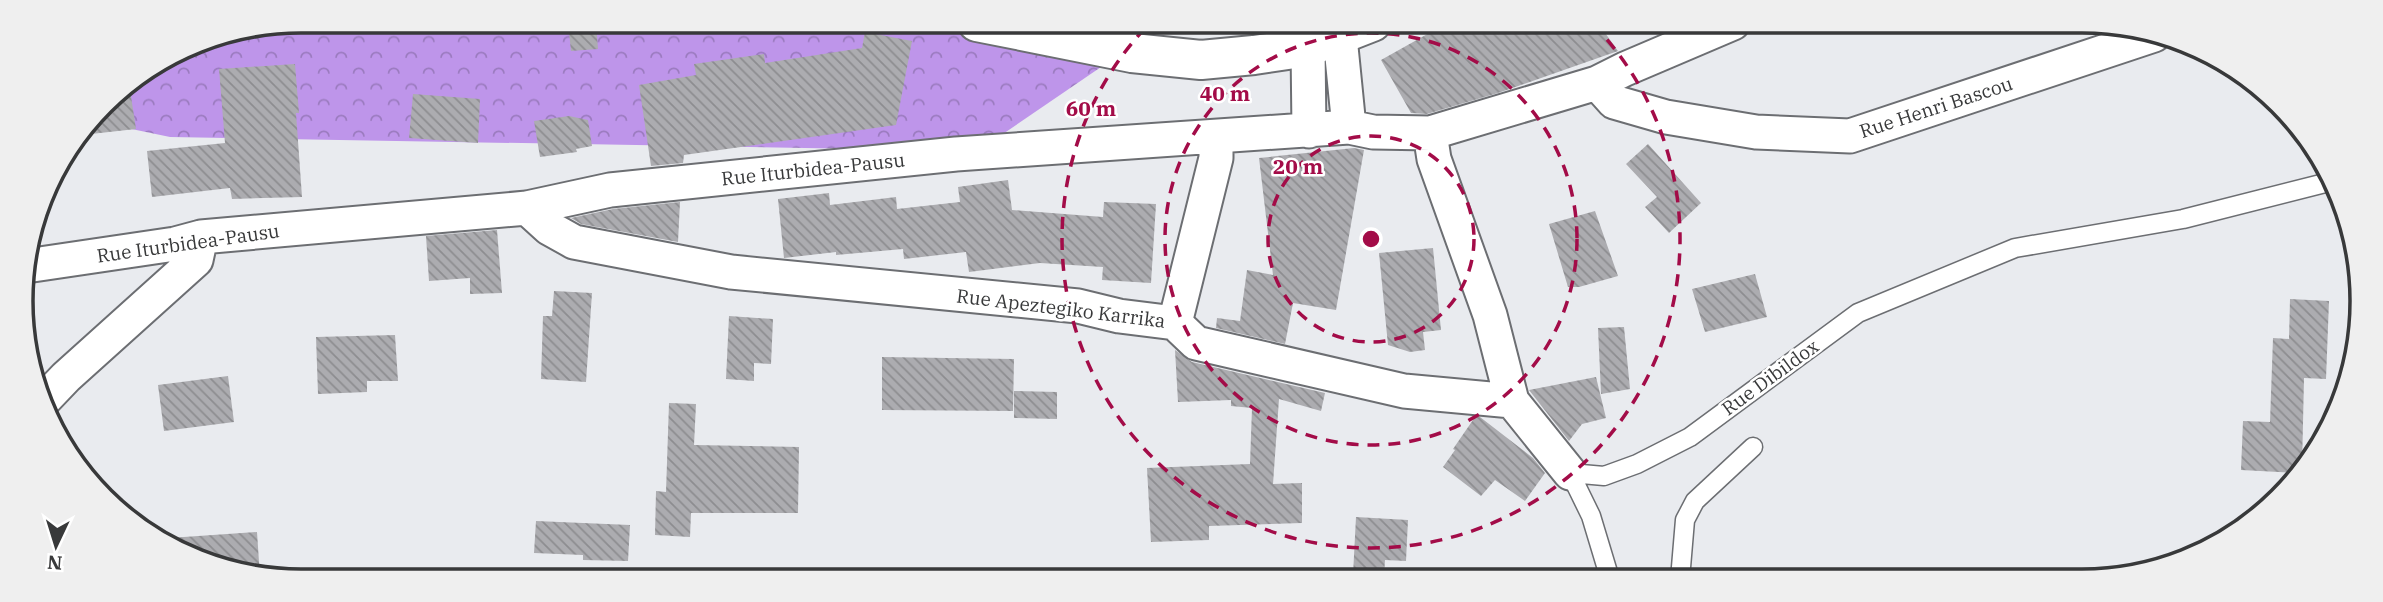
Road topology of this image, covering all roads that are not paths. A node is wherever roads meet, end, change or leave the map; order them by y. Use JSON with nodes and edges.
{"nodes":[{"id":1,"x":1032,"y":33,"type":"edge"},
{"id":2,"x":1710,"y":33,"type":"edge"},
{"id":3,"x":1340,"y":35,"type":"edge"},
{"id":4,"x":2140,"y":39,"type":"edge"},
{"id":5,"x":1597,"y":83,"type":"junction"},
{"id":6,"x":1349,"y":127,"type":"junction"},
{"id":7,"x":1309,"y":131,"type":"junction"},
{"id":8,"x":1216,"y":138,"type":"junction"},
{"id":9,"x":1432,"y":146,"type":"junction"},
{"id":10,"x":2322,"y":184,"type":"edge"},
{"id":11,"x":527,"y":208,"type":"junction"},
{"id":12,"x":201,"y":237,"type":"junction"},
{"id":13,"x":36,"y":264,"type":"edge"},
{"id":14,"x":1175,"y":323,"type":"junction"},
{"id":15,"x":50,"y":394,"type":"edge"},
{"id":16,"x":1512,"y":401,"type":"junction"},
{"id":17,"x":1753,"y":447,"type":"dead end"},
{"id":18,"x":1570,"y":473,"type":"junction"},
{"id":19,"x":1607,"y":569,"type":"edge"},
{"id":20,"x":1682,"y":569,"type":"edge"}],
"edges":[{"from":1,"to":3,"type":"main road"},
{"from":2,"to":5,"type":"street","name":"Rue Iturbidea-Pausu"},
{"from":3,"to":6,"type":"street"},
{"from":3,"to":7,"type":"street"},
{"from":4,"to":5,"type":"street","name":"Rue Henri Bascou"},
{"from":5,"to":9,"type":"street","name":"Rue Iturbidea-Pausu"},
{"from":6,"to":7,"type":"street","name":"Rue Iturbidea-Pausu"},
{"from":6,"to":9,"type":"street","name":"Rue Iturbidea-Pausu"},
{"from":7,"to":8,"type":"street","name":"Rue Iturbidea-Pausu"},
{"from":8,"to":11,"type":"street","name":"Rue Iturbidea-Pausu"},
{"from":8,"to":14,"type":"street"},
{"from":9,"to":16,"type":"street"},
{"from":10,"to":18,"type":"lane","name":"Rue Dibildox"},
{"from":11,"to":12,"type":"street","name":"Rue Iturbidea-Pausu"},
{"from":11,"to":14,"type":"street","name":"Rue Apeztegiko Karrika"},
{"from":12,"to":13,"type":"street","name":"Rue Iturbidea-Pausu"},
{"from":12,"to":15,"type":"street"},
{"from":14,"to":16,"type":"street","name":"Rue Apeztegiko Karrika"},
{"from":16,"to":18,"type":"street"},
{"from":17,"to":20,"type":"lane"},
{"from":18,"to":19,"type":"lane"}]}
